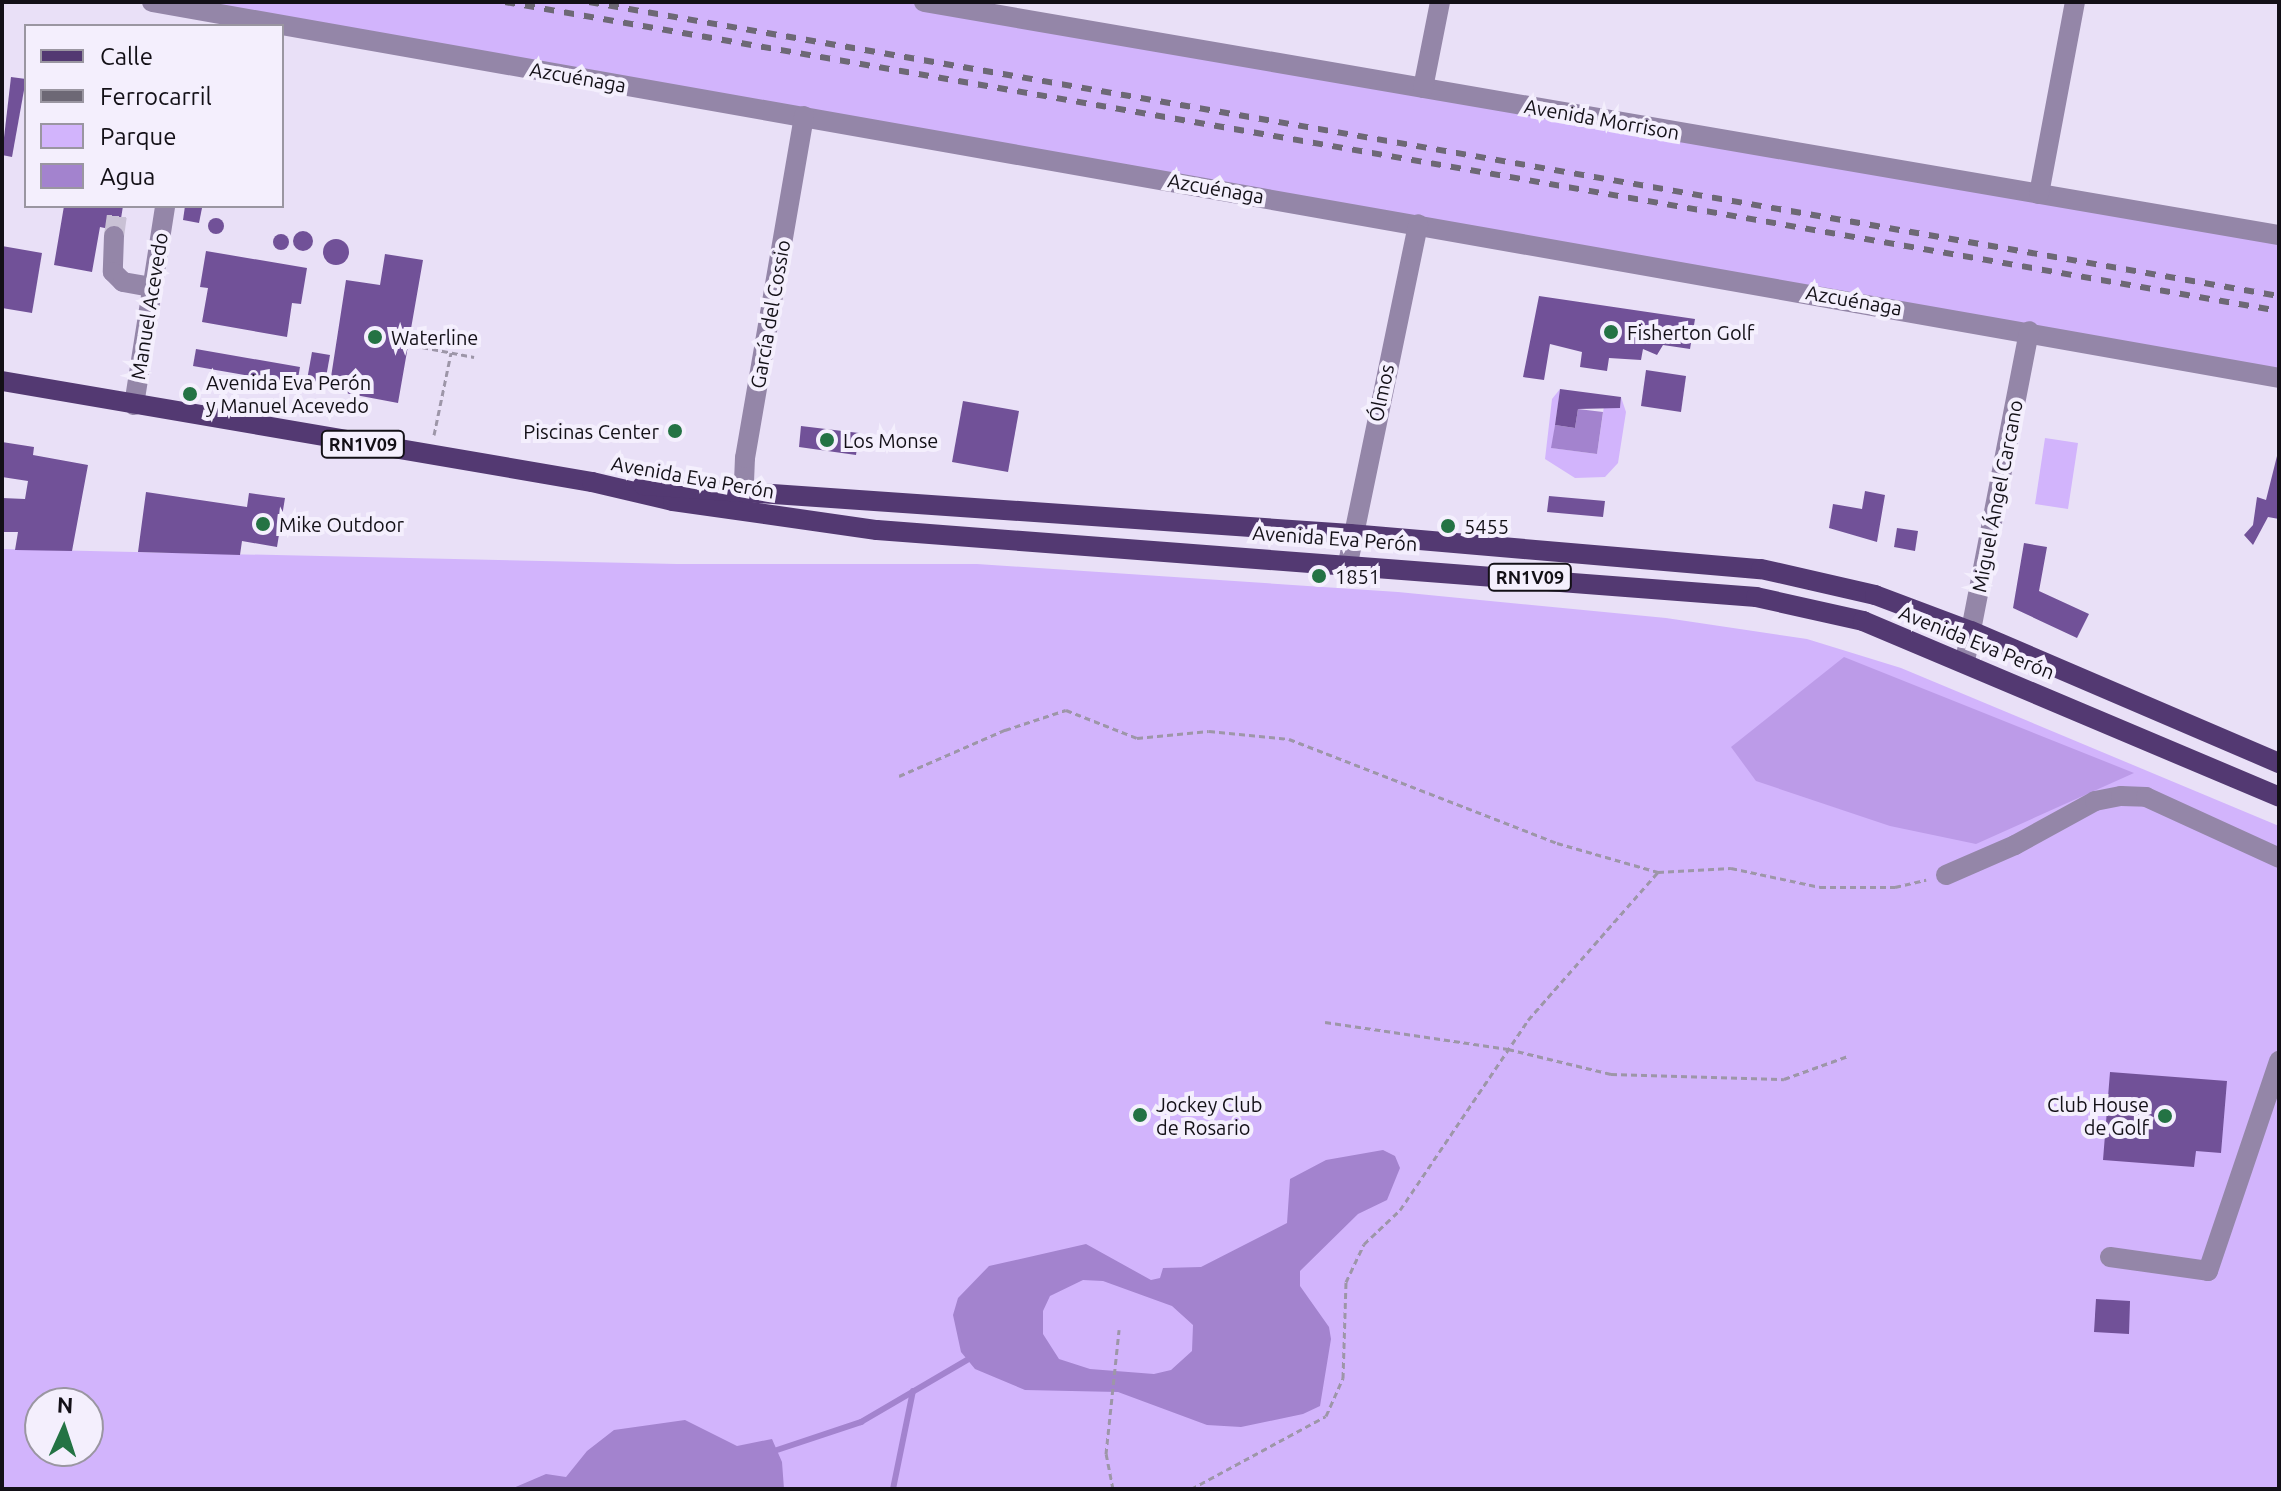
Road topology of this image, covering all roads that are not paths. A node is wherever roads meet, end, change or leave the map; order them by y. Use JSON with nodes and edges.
{"nodes":[{"id":1,"x":152,"y":2,"type":"edge"},
{"id":2,"x":924,"y":2,"type":"edge"},
{"id":3,"x":1440,"y":2,"type":"edge"},
{"id":4,"x":2075,"y":2,"type":"edge"},
{"id":5,"x":198,"y":13,"type":"edge"},
{"id":6,"x":263,"y":24,"type":"edge"},
{"id":7,"x":284,"y":28,"type":"edge"},
{"id":8,"x":1423,"y":88,"type":"junction"},
{"id":9,"x":804,"y":116,"type":"junction"},
{"id":10,"x":2039,"y":194,"type":"junction"},
{"id":11,"x":165,"y":208,"type":"edge"},
{"id":12,"x":1418,"y":224,"type":"junction"},
{"id":13,"x":2279,"y":235,"type":"edge"},
{"id":14,"x":114,"y":236,"type":"tunnel mouth"},
{"id":15,"x":151,"y":287,"type":"junction"},
{"id":16,"x":2029,"y":331,"type":"junction"},
{"id":17,"x":2279,"y":378,"type":"edge"},
{"id":18,"x":2,"y":381,"type":"edge"},
{"id":19,"x":134,"y":405,"type":"junction"},
{"id":20,"x":592,"y":482,"type":"junction"},
{"id":21,"x":743,"y":490,"type":"junction"},
{"id":22,"x":743,"y":512,"type":"junction"},
{"id":23,"x":1350,"y":534,"type":"junction"},
{"id":24,"x":1348,"y":563,"type":"junction"},
{"id":25,"x":1971,"y":631,"type":"junction"},
{"id":26,"x":1965,"y":661,"type":"junction"},
{"id":27,"x":2279,"y":763,"type":"edge"},
{"id":28,"x":2279,"y":797,"type":"edge"},
{"id":29,"x":2279,"y":858,"type":"edge"},
{"id":30,"x":1946,"y":875,"type":"road end"},
{"id":31,"x":2279,"y":1061,"type":"edge"},
{"id":32,"x":2110,"y":1257,"type":"dead end"}],
"edges":[{"from":1,"to":5,"type":"street","name":"Azcuénaga"},
{"from":2,"to":8,"type":"street","name":"Avenida Morrison"},
{"from":3,"to":8,"type":"street"},
{"from":4,"to":10,"type":"street"},
{"from":5,"to":6,"type":"street","name":"Azcuénaga"},
{"from":7,"to":9,"type":"street","name":"Azcuénaga"},
{"from":8,"to":10,"type":"street","name":"Avenida Morrison"},
{"from":9,"to":12,"type":"street","name":"Azcuénaga"},
{"from":9,"to":21,"type":"street","name":"García del Cossio"},
{"from":10,"to":13,"type":"street","name":"Avenida Morrison"},
{"from":11,"to":15,"type":"street","name":"Manuel Acevedo"},
{"from":12,"to":16,"type":"street","name":"Azcuénaga"},
{"from":12,"to":23,"type":"street","name":"Ólmos"},
{"from":14,"to":15,"type":"street"},
{"from":15,"to":19,"type":"street","name":"Manuel Acevedo"},
{"from":16,"to":17,"type":"street","name":"Azcuénaga"},
{"from":16,"to":25,"type":"street","name":"Miguel Ángel Carcano"},
{"from":18,"to":19,"type":"main road","name":"Avenida Eva Perón","number":"RN1V09"},
{"from":19,"to":20,"type":"main road","name":"Avenida Eva Perón","number":"RN1V09"},
{"from":20,"to":21,"type":"main road","name":"Avenida Eva Perón","number":"RN1V09"},
{"from":20,"to":22,"type":"main road","name":"Avenida Eva Perón","number":"RN1V09"},
{"from":21,"to":22,"type":"street","name":"García del Cossio"},
{"from":21,"to":23,"type":"main road","name":"Avenida Eva Perón","number":"RN1V09"},
{"from":22,"to":24,"type":"main road","name":"Avenida Eva Perón","number":"RN1V09"},
{"from":23,"to":24,"type":"street","name":"Ólmos"},
{"from":23,"to":25,"type":"main road","name":"Avenida Eva Perón","number":"RN1V09"},
{"from":24,"to":26,"type":"main road","name":"Avenida Eva Perón","number":"RN1V09"},
{"from":25,"to":26,"type":"street","name":"Miguel Ángel Carcano"},
{"from":25,"to":27,"type":"main road","name":"Avenida Eva Perón","number":"RN1V09"},
{"from":26,"to":28,"type":"main road","name":"Avenida Eva Perón","number":"RN1V09"},
{"from":29,"to":30,"type":"street"},
{"from":31,"to":32,"type":"street"}]}
